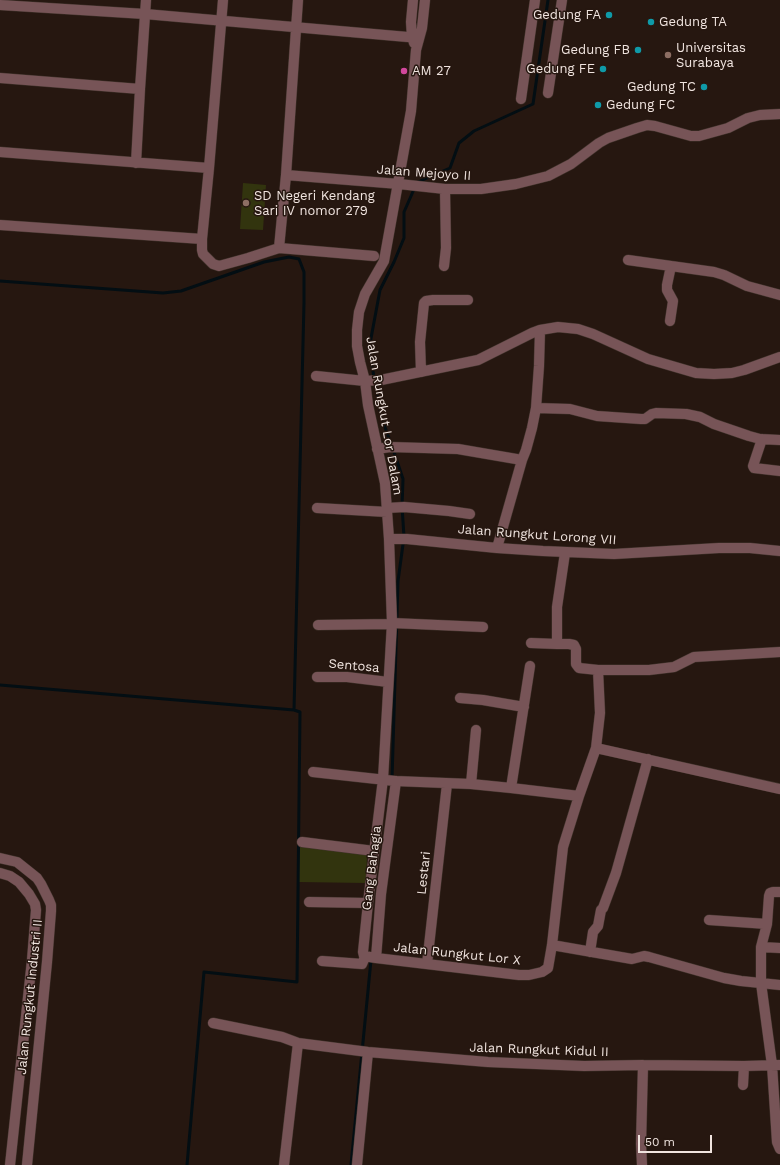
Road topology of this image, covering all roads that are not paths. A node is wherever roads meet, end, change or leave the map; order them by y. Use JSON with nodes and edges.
{"nodes":[{"id":1,"x":146,"y":0,"type":"edge"},
{"id":2,"x":223,"y":0,"type":"edge"},
{"id":3,"x":298,"y":0,"type":"edge"},
{"id":4,"x":413,"y":0,"type":"edge"},
{"id":5,"x":425,"y":0,"type":"edge"},
{"id":6,"x":535,"y":0,"type":"edge"},
{"id":7,"x":562,"y":0,"type":"edge"},
{"id":8,"x":0,"y":5,"type":"edge"},
{"id":9,"x":145,"y":14,"type":"junction"},
{"id":10,"x":222,"y":20,"type":"junction"},
{"id":11,"x":296,"y":27,"type":"junction"},
{"id":12,"x":416,"y":38,"type":"junction"},
{"id":13,"x":0,"y":78,"type":"edge"},
{"id":14,"x":140,"y":89,"type":"junction"},
{"id":15,"x":548,"y":93,"type":"dead end"},
{"id":16,"x":521,"y":99,"type":"dead end"},
{"id":17,"x":780,"y":114,"type":"edge"},
{"id":18,"x":0,"y":152,"type":"edge"},
{"id":19,"x":136,"y":162,"type":"junction"},
{"id":20,"x":209,"y":168,"type":"junction"},
{"id":21,"x":286,"y":175,"type":"junction"},
{"id":22,"x":398,"y":184,"type":"junction"},
{"id":23,"x":445,"y":189,"type":"junction"},
{"id":24,"x":0,"y":225,"type":"edge"},
{"id":25,"x":202,"y":239,"type":"junction"},
{"id":26,"x":279,"y":248,"type":"junction"},
{"id":27,"x":374,"y":256,"type":"dead end"},
{"id":28,"x":628,"y":260,"type":"dead end"},
{"id":29,"x":444,"y":266,"type":"dead end"},
{"id":30,"x":671,"y":266,"type":"junction"},
{"id":31,"x":780,"y":295,"type":"edge"},
{"id":32,"x":468,"y":300,"type":"dead end"},
{"id":33,"x":670,"y":321,"type":"dead end"},
{"id":34,"x":540,"y":330,"type":"junction"},
{"id":35,"x":780,"y":357,"type":"edge"},
{"id":36,"x":421,"y":372,"type":"junction"},
{"id":37,"x":316,"y":376,"type":"dead end"},
{"id":38,"x":367,"y":380,"type":"junction"},
{"id":39,"x":536,"y":408,"type":"junction"},
{"id":40,"x":762,"y":439,"type":"junction"},
{"id":41,"x":780,"y":440,"type":"edge"},
{"id":42,"x":377,"y":449,"type":"junction"},
{"id":43,"x":522,"y":460,"type":"junction"},
{"id":44,"x":780,"y":471,"type":"edge"},
{"id":45,"x":317,"y":508,"type":"dead end"},
{"id":46,"x":387,"y":510,"type":"junction"},
{"id":47,"x":470,"y":514,"type":"dead end"},
{"id":48,"x":389,"y":539,"type":"junction"},
{"id":49,"x":496,"y":548,"type":"junction"},
{"id":50,"x":780,"y":551,"type":"edge"},
{"id":51,"x":565,"y":552,"type":"junction"},
{"id":52,"x":395,"y":624,"type":"junction"},
{"id":53,"x":318,"y":625,"type":"dead end"},
{"id":54,"x":483,"y":627,"type":"dead end"},
{"id":55,"x":531,"y":643,"type":"dead end"},
{"id":56,"x":556,"y":644,"type":"junction"},
{"id":57,"x":780,"y":652,"type":"edge"},
{"id":58,"x":530,"y":666,"type":"dead end"},
{"id":59,"x":598,"y":670,"type":"junction"},
{"id":60,"x":317,"y":677,"type":"dead end"},
{"id":61,"x":388,"y":682,"type":"junction"},
{"id":62,"x":460,"y":698,"type":"dead end"},
{"id":63,"x":524,"y":707,"type":"junction"},
{"id":64,"x":476,"y":730,"type":"dead end"},
{"id":65,"x":596,"y":748,"type":"junction"},
{"id":66,"x":648,"y":759,"type":"junction"},
{"id":67,"x":313,"y":772,"type":"dead end"},
{"id":68,"x":390,"y":780,"type":"junction"},
{"id":69,"x":446,"y":784,"type":"junction"},
{"id":70,"x":471,"y":784,"type":"junction"},
{"id":71,"x":511,"y":788,"type":"junction"},
{"id":72,"x":780,"y":789,"type":"edge"},
{"id":73,"x":579,"y":796,"type":"junction"},
{"id":74,"x":302,"y":842,"type":"dead end"},
{"id":75,"x":374,"y":851,"type":"junction"},
{"id":76,"x":0,"y":858,"type":"edge"},
{"id":77,"x":0,"y":873,"type":"edge"},
{"id":78,"x":780,"y":892,"type":"edge"},
{"id":79,"x":308,"y":902,"type":"dead end"},
{"id":80,"x":368,"y":903,"type":"junction"},
{"id":81,"x":709,"y":920,"type":"dead end"},
{"id":82,"x":767,"y":924,"type":"junction"},
{"id":83,"x":552,"y":946,"type":"junction"},
{"id":84,"x":761,"y":947,"type":"junction"},
{"id":85,"x":780,"y":948,"type":"edge"},
{"id":86,"x":590,"y":952,"type":"junction"},
{"id":87,"x":371,"y":958,"type":"junction"},
{"id":88,"x":32,"y":960,"type":"junction"},
{"id":89,"x":322,"y":961,"type":"dead end"},
{"id":90,"x":47,"y":962,"type":"junction"},
{"id":91,"x":427,"y":964,"type":"junction"},
{"id":92,"x":760,"y":983,"type":"junction"},
{"id":93,"x":780,"y":985,"type":"edge"},
{"id":94,"x":213,"y":1024,"type":"dead end"},
{"id":95,"x":298,"y":1043,"type":"junction"},
{"id":96,"x":363,"y":1051,"type":"junction"},
{"id":97,"x":643,"y":1065,"type":"junction"},
{"id":98,"x":776,"y":1065,"type":"edge"},
{"id":99,"x":744,"y":1066,"type":"junction"},
{"id":100,"x":744,"y":1085,"type":"dead end"},
{"id":101,"x":780,"y":1149,"type":"edge"},
{"id":102,"x":10,"y":1165,"type":"edge"},
{"id":103,"x":27,"y":1165,"type":"edge"},
{"id":104,"x":284,"y":1165,"type":"edge"},
{"id":105,"x":357,"y":1165,"type":"edge"},
{"id":106,"x":642,"y":1165,"type":"edge"}],
"edges":[{"from":1,"to":9,"type":"street"},
{"from":2,"to":10,"type":"street"},
{"from":3,"to":11,"type":"street"},
{"from":4,"to":12,"type":"street"},
{"from":5,"to":12,"type":"street"},
{"from":6,"to":16,"type":"street"},
{"from":7,"to":15,"type":"street"},
{"from":8,"to":9,"type":"street"},
{"from":9,"to":10,"type":"street"},
{"from":9,"to":14,"type":"street"},
{"from":10,"to":11,"type":"street"},
{"from":10,"to":20,"type":"street"},
{"from":11,"to":12,"type":"street"},
{"from":11,"to":21,"type":"street"},
{"from":12,"to":22,"type":"street","name":"Jalan Rungkut Lor Dalam"},
{"from":13,"to":14,"type":"street"},
{"from":14,"to":19,"type":"street"},
{"from":17,"to":23,"type":"street","name":"Jalan Mejoyo II"},
{"from":18,"to":19,"type":"street"},
{"from":19,"to":20,"type":"street"},
{"from":20,"to":25,"type":"street"},
{"from":21,"to":22,"type":"street","name":"Jalan Mejoyo II"},
{"from":21,"to":26,"type":"street"},
{"from":22,"to":23,"type":"street","name":"Jalan Mejoyo II"},
{"from":22,"to":38,"type":"street","name":"Jalan Rungkut Lor Dalam"},
{"from":23,"to":29,"type":"street"},
{"from":24,"to":25,"type":"street"},
{"from":25,"to":26,"type":"street"},
{"from":26,"to":27,"type":"street"},
{"from":28,"to":30,"type":"street"},
{"from":30,"to":31,"type":"street"},
{"from":30,"to":33,"type":"street"},
{"from":32,"to":36,"type":"street"},
{"from":34,"to":35,"type":"street"},
{"from":34,"to":36,"type":"street"},
{"from":34,"to":39,"type":"street"},
{"from":36,"to":38,"type":"street"},
{"from":37,"to":38,"type":"street"},
{"from":38,"to":42,"type":"street","name":"Jalan Rungkut Lor Dalam"},
{"from":39,"to":40,"type":"street"},
{"from":39,"to":43,"type":"street"},
{"from":40,"to":41,"type":"street"},
{"from":40,"to":44,"type":"street"},
{"from":42,"to":43,"type":"street"},
{"from":42,"to":46,"type":"street","name":"Jalan Rungkut Lor Dalam"},
{"from":43,"to":49,"type":"street"},
{"from":45,"to":46,"type":"street"},
{"from":46,"to":47,"type":"street"},
{"from":46,"to":48,"type":"street","name":"Jalan Rungkut Lor Dalam"},
{"from":48,"to":49,"type":"street","name":"Jalan Rungkut Lorong VII"},
{"from":48,"to":52,"type":"street","name":"Jalan Rungkut Lor Dalam"},
{"from":49,"to":51,"type":"street","name":"Jalan Rungkut Lorong VII"},
{"from":50,"to":51,"type":"street","name":"Jalan Rungkut Lorong VII"},
{"from":51,"to":56,"type":"street"},
{"from":52,"to":53,"type":"street"},
{"from":52,"to":54,"type":"street"},
{"from":52,"to":61,"type":"street","name":"Jalan Rungkut Lor Dalam"},
{"from":55,"to":56,"type":"street"},
{"from":56,"to":59,"type":"street"},
{"from":57,"to":59,"type":"street"},
{"from":58,"to":63,"type":"street"},
{"from":59,"to":65,"type":"street","name":"Jalan Rungkut Lor X"},
{"from":60,"to":61,"type":"street","name":"Sentosa"},
{"from":61,"to":68,"type":"street","name":"Jalan Rungkut Lor Dalam"},
{"from":62,"to":63,"type":"street"},
{"from":63,"to":71,"type":"street"},
{"from":64,"to":70,"type":"street"},
{"from":65,"to":66,"type":"street"},
{"from":65,"to":73,"type":"street","name":"Jalan Rungkut Lor X"},
{"from":66,"to":72,"type":"street"},
{"from":66,"to":86,"type":"street"},
{"from":67,"to":68,"type":"street"},
{"from":68,"to":69,"type":"street"},
{"from":68,"to":75,"type":"street"},
{"from":68,"to":87,"type":"street","name":"Gang Bahagia"},
{"from":69,"to":70,"type":"street"},
{"from":69,"to":91,"type":"street","name":"Lestari"},
{"from":70,"to":71,"type":"street"},
{"from":71,"to":73,"type":"street"},
{"from":73,"to":83,"type":"street","name":"Jalan Rungkut Lor X"},
{"from":74,"to":75,"type":"street"},
{"from":75,"to":80,"type":"street"},
{"from":76,"to":90,"type":"street","name":"Jalan Rungkut Industri II"},
{"from":77,"to":88,"type":"street","name":"Jalan Rungkut Industri II"},
{"from":78,"to":82,"type":"street"},
{"from":79,"to":80,"type":"street"},
{"from":80,"to":87,"type":"street"},
{"from":81,"to":82,"type":"street"},
{"from":82,"to":84,"type":"street"},
{"from":83,"to":86,"type":"street"},
{"from":83,"to":91,"type":"street","name":"Jalan Rungkut Lor X"},
{"from":84,"to":85,"type":"street"},
{"from":84,"to":92,"type":"street"},
{"from":86,"to":92,"type":"street"},
{"from":87,"to":89,"type":"street"},
{"from":87,"to":91,"type":"street","name":"Jalan Rungkut Lor X"},
{"from":88,"to":90,"type":"street"},
{"from":88,"to":102,"type":"street","name":"Jalan Rungkut Industri II"},
{"from":90,"to":103,"type":"street","name":"Jalan Rungkut Industri II"},
{"from":92,"to":93,"type":"street"},
{"from":92,"to":98,"type":"street"},
{"from":94,"to":95,"type":"street","name":"Jalan Rungkut Kidul II"},
{"from":95,"to":96,"type":"street","name":"Jalan Rungkut Kidul II"},
{"from":95,"to":104,"type":"street"},
{"from":96,"to":97,"type":"street","name":"Jalan Rungkut Kidul II"},
{"from":96,"to":105,"type":"street"},
{"from":97,"to":99,"type":"street","name":"Jalan Rungkut Kidul II"},
{"from":97,"to":106,"type":"street"},
{"from":98,"to":99,"type":"street","name":"Jalan Rungkut Kidul II"},
{"from":98,"to":101,"type":"street"},
{"from":99,"to":100,"type":"street"}]}
